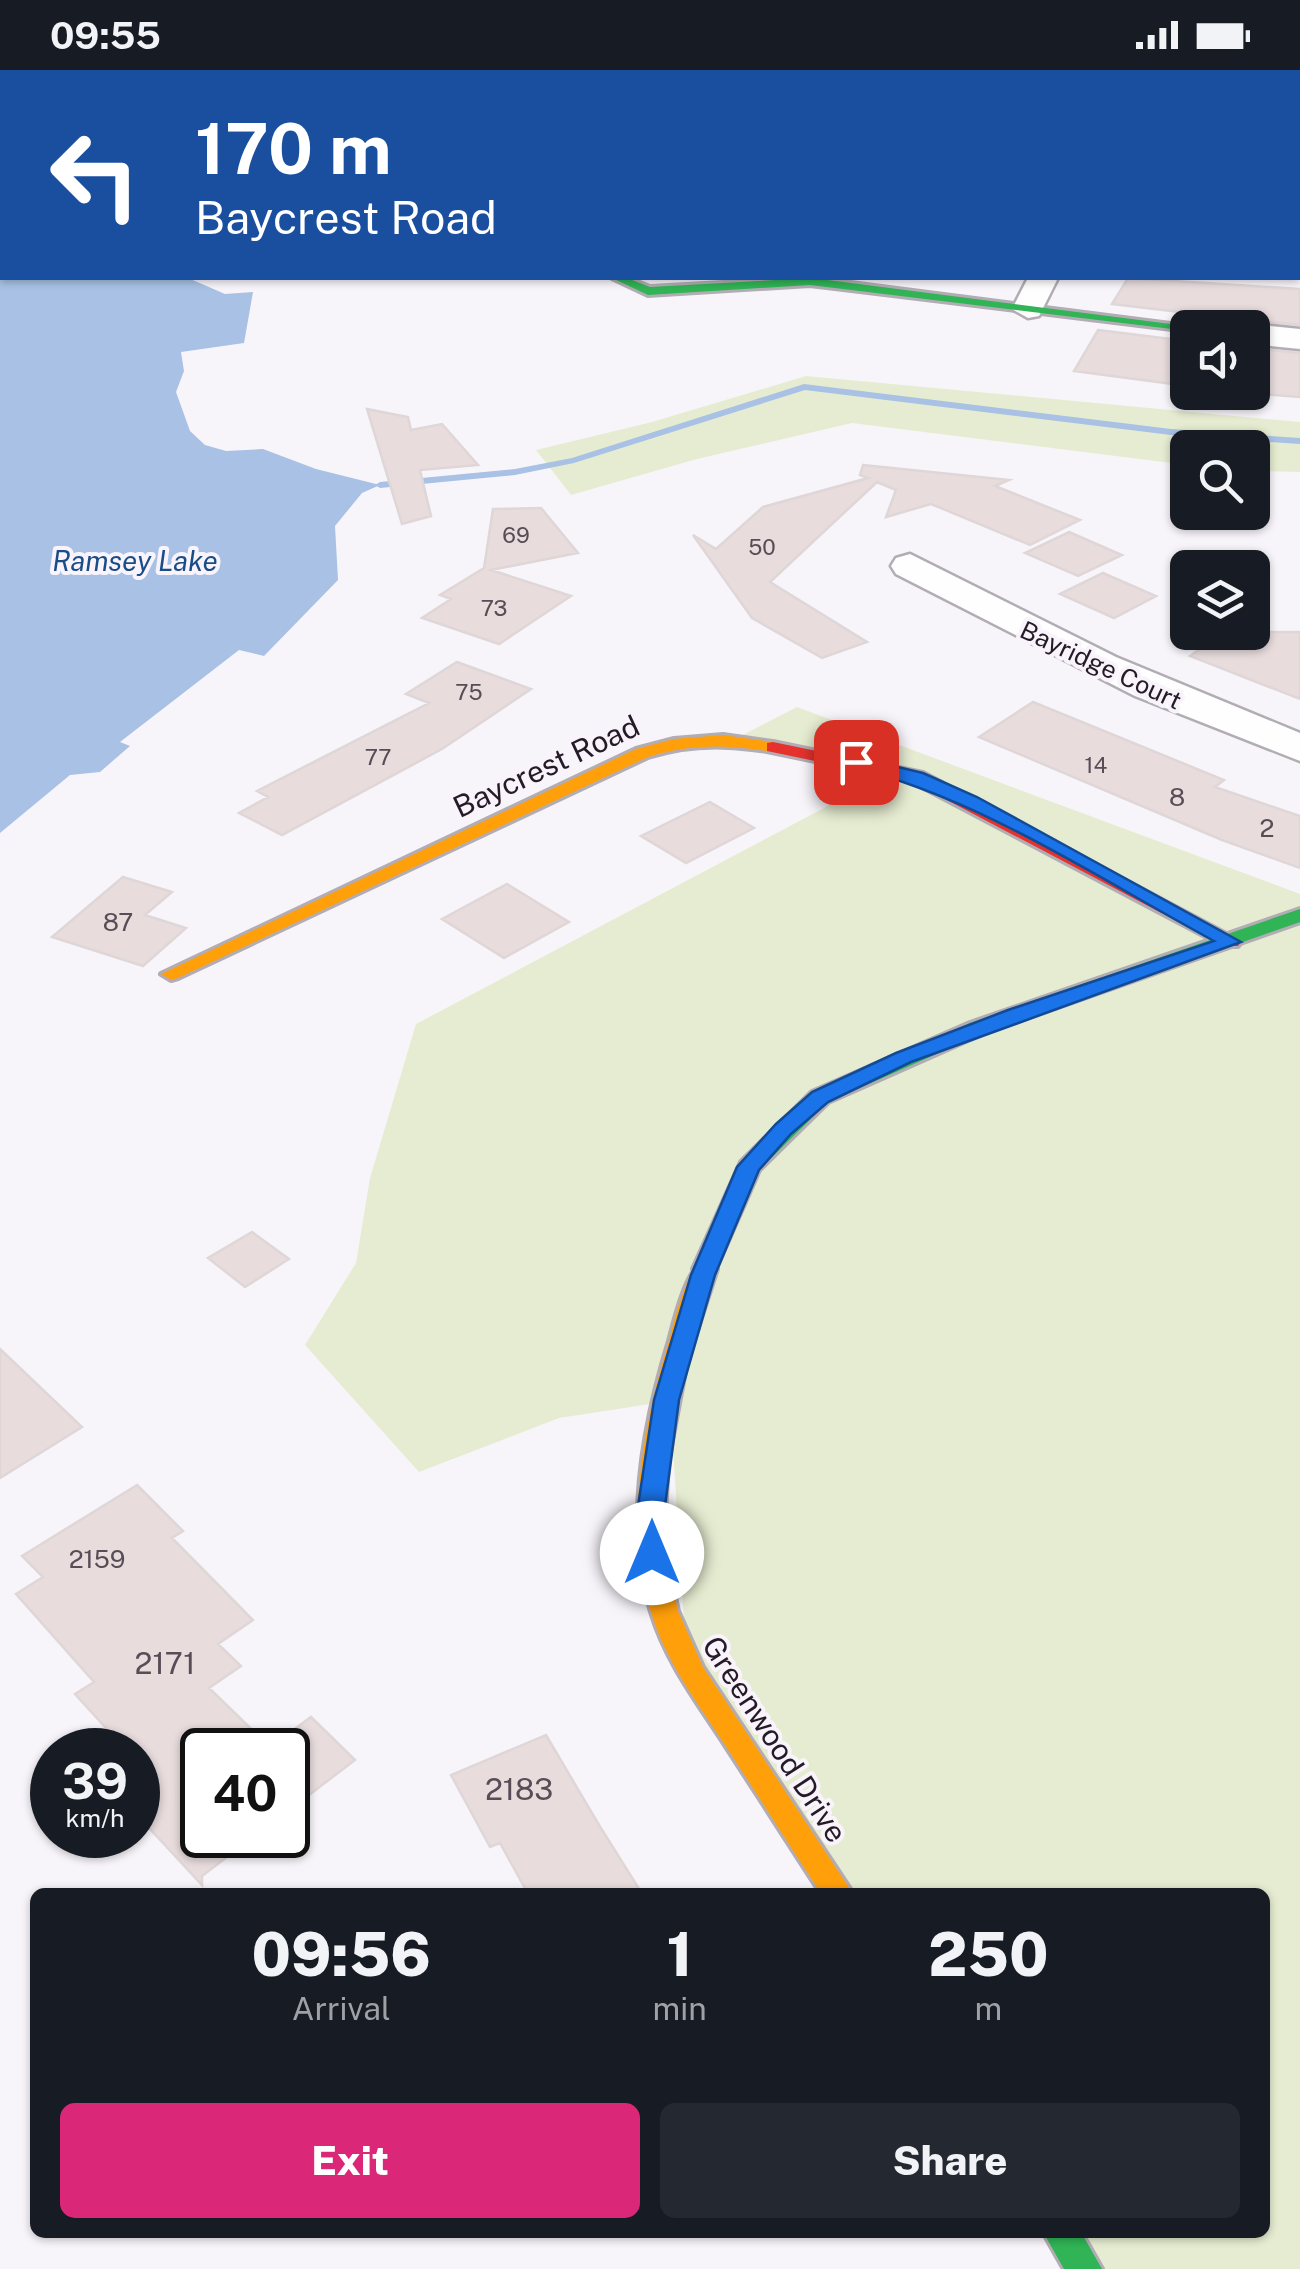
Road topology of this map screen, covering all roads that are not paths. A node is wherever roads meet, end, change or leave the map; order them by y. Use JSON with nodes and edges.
{"nodes":[{"id":1,"x":623,"y":280,"type":"edge"},
{"id":2,"x":797,"y":280,"type":"edge"},
{"id":3,"x":797,"y":280,"type":"edge"},
{"id":4,"x":1042,"y":280,"type":"edge"},
{"id":5,"x":1028,"y":308,"type":"junction"},
{"id":6,"x":1170,"y":325,"type":"edge"},
{"id":7,"x":1270,"y":336,"type":"edge"},
{"id":8,"x":1300,"y":339,"type":"edge"},
{"id":9,"x":910,"y":566,"type":"dead end"},
{"id":10,"x":1300,"y":748,"type":"edge"},
{"id":11,"x":1300,"y":915,"type":"edge"},
{"id":12,"x":1231,"y":942,"type":"junction"},
{"id":13,"x":171,"y":974,"type":"dead end"},
{"id":14,"x":834,"y":1888,"type":"edge"},
{"id":15,"x":1064,"y":2238,"type":"edge"},
{"id":16,"x":1085,"y":2269,"type":"edge"}],
"edges":[{"from":1,"to":2,"type":"street"},
{"from":3,"to":5,"type":"street"},
{"from":4,"to":5,"type":"street"},
{"from":5,"to":6,"type":"street"},
{"from":7,"to":8,"type":"street"},
{"from":9,"to":10,"type":"street","name":"Bayridge Court"},
{"from":11,"to":12,"type":"street","name":"Greenwood Drive"},
{"from":12,"to":13,"type":"street","name":"Baycrest Road"},
{"from":12,"to":14,"type":"street","name":"Greenwood Drive"},
{"from":15,"to":16,"type":"street"}]}
